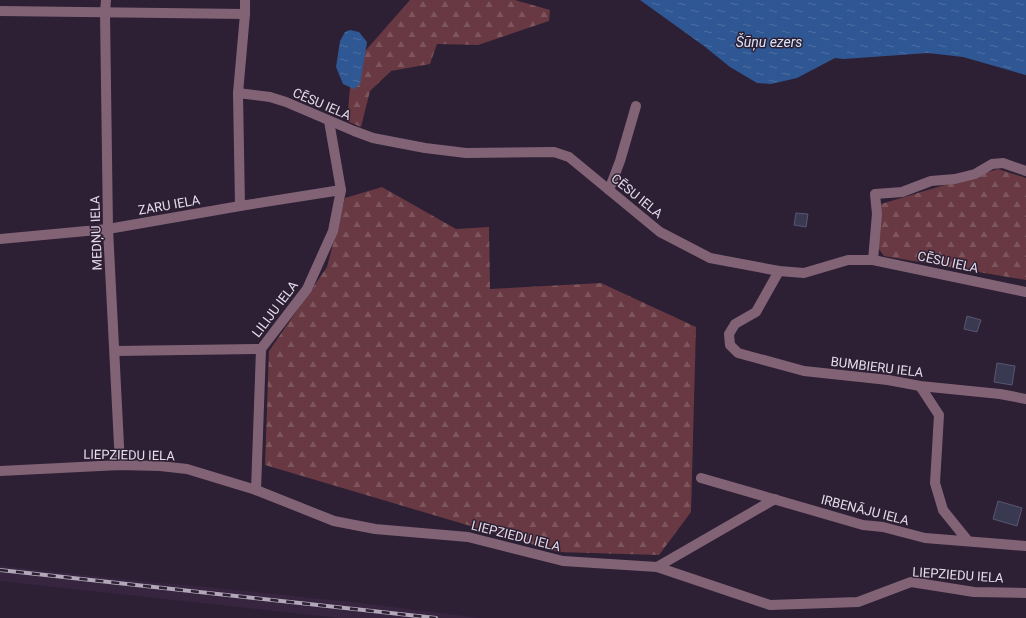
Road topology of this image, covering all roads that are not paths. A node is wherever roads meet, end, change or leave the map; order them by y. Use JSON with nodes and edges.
{"nodes":[{"id":1,"x":106,"y":0,"type":"edge"},
{"id":2,"x":245,"y":0,"type":"edge"},
{"id":3,"x":0,"y":10,"type":"edge"},
{"id":4,"x":105,"y":13,"type":"junction"},
{"id":5,"x":245,"y":14,"type":"junction"},
{"id":6,"x":238,"y":93,"type":"junction"},
{"id":7,"x":636,"y":106,"type":"dead end"},
{"id":8,"x":329,"y":121,"type":"junction"},
{"id":9,"x":1026,"y":171,"type":"edge"},
{"id":10,"x":341,"y":190,"type":"junction"},
{"id":11,"x":609,"y":190,"type":"junction"},
{"id":12,"x":240,"y":206,"type":"junction"},
{"id":13,"x":108,"y":229,"type":"junction"},
{"id":14,"x":0,"y":240,"type":"edge"},
{"id":15,"x":873,"y":260,"type":"junction"},
{"id":16,"x":779,"y":271,"type":"junction"},
{"id":17,"x":1026,"y":292,"type":"edge"},
{"id":18,"x":261,"y":349,"type":"junction"},
{"id":19,"x":115,"y":351,"type":"junction"},
{"id":20,"x":920,"y":386,"type":"junction"},
{"id":21,"x":1026,"y":399,"type":"edge"},
{"id":22,"x":120,"y":465,"type":"junction"},
{"id":23,"x":0,"y":471,"type":"edge"},
{"id":24,"x":701,"y":478,"type":"dead end"},
{"id":25,"x":256,"y":490,"type":"junction"},
{"id":26,"x":775,"y":499,"type":"junction"},
{"id":27,"x":968,"y":542,"type":"junction"},
{"id":28,"x":1026,"y":546,"type":"edge"},
{"id":29,"x":657,"y":567,"type":"junction"},
{"id":30,"x":1026,"y":593,"type":"edge"}],
"edges":[{"from":1,"to":4,"type":"street","name":"MEDŅU IELA"},
{"from":2,"to":5,"type":"street"},
{"from":3,"to":4,"type":"street"},
{"from":4,"to":5,"type":"street"},
{"from":4,"to":13,"type":"street","name":"MEDŅU IELA"},
{"from":5,"to":6,"type":"street"},
{"from":6,"to":8,"type":"street","name":"CĒSU IELA"},
{"from":6,"to":12,"type":"street"},
{"from":7,"to":11,"type":"street"},
{"from":8,"to":10,"type":"street","name":"LILIJU IELA"},
{"from":8,"to":11,"type":"street","name":"CĒSU IELA"},
{"from":9,"to":15,"type":"street"},
{"from":10,"to":12,"type":"street","name":"ZARU IELA"},
{"from":10,"to":18,"type":"street","name":"LILIJU IELA"},
{"from":11,"to":16,"type":"street","name":"CĒSU IELA"},
{"from":12,"to":13,"type":"street","name":"ZARU IELA"},
{"from":13,"to":14,"type":"street","name":"ZARU IELA"},
{"from":13,"to":19,"type":"street","name":"MEDŅU IELA"},
{"from":15,"to":16,"type":"street","name":"CĒSU IELA"},
{"from":15,"to":17,"type":"street","name":"CĒSU IELA"},
{"from":16,"to":20,"type":"street","name":"BUMBIERU IELA"},
{"from":18,"to":19,"type":"street","name":"LILIJU IELA"},
{"from":18,"to":25,"type":"street"},
{"from":19,"to":22,"type":"street","name":"MEDŅU IELA"},
{"from":20,"to":21,"type":"street","name":"BUMBIERU IELA"},
{"from":20,"to":27,"type":"street"},
{"from":22,"to":23,"type":"street","name":"LIEPZIEDU IELA"},
{"from":22,"to":25,"type":"street","name":"LIEPZIEDU IELA"},
{"from":24,"to":26,"type":"street","name":"IRBENĀJU IELA"},
{"from":25,"to":29,"type":"street","name":"LIEPZIEDU IELA"},
{"from":26,"to":27,"type":"street","name":"IRBENĀJU IELA"},
{"from":26,"to":29,"type":"street"},
{"from":27,"to":28,"type":"street","name":"IRBENĀJU IELA"},
{"from":29,"to":30,"type":"street","name":"LIEPZIEDU IELA"}]}
